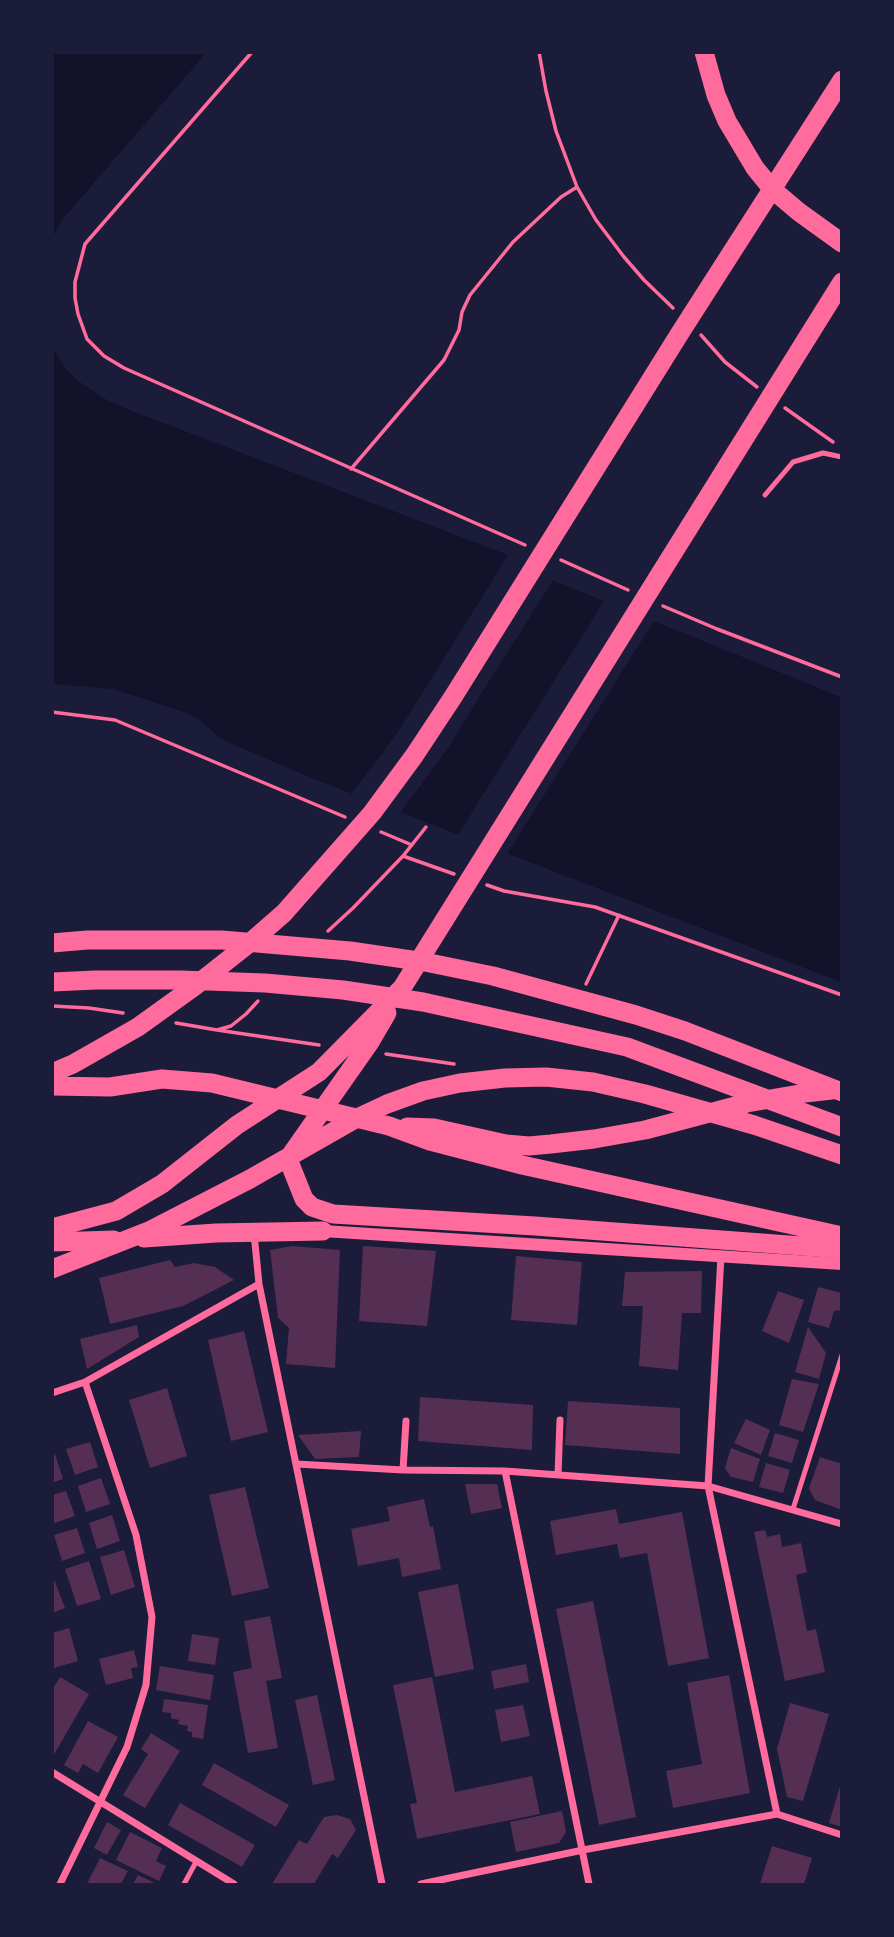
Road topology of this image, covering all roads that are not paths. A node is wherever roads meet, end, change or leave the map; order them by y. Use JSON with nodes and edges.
{"nodes":[{"id":1,"x":704,"y":52,"type":"edge"},
{"id":2,"x":842,"y":80,"type":"edge"},
{"id":3,"x":842,"y":243,"type":"edge"},
{"id":4,"x":842,"y":282,"type":"edge"},
{"id":5,"x":842,"y":457,"type":"edge"},
{"id":6,"x":765,"y":495,"type":"dead end"},
{"id":7,"x":52,"y":943,"type":"edge"},
{"id":8,"x":52,"y":982,"type":"edge"},
{"id":9,"x":402,"y":988,"type":"junction"},
{"id":10,"x":52,"y":1073,"type":"edge"},
{"id":11,"x":52,"y":1086,"type":"edge"},
{"id":12,"x":842,"y":1091,"type":"edge"},
{"id":13,"x":389,"y":1126,"type":"junction"},
{"id":14,"x":842,"y":1127,"type":"edge"},
{"id":15,"x":842,"y":1155,"type":"edge"},
{"id":16,"x":52,"y":1228,"type":"edge"},
{"id":17,"x":323,"y":1231,"type":"joint"},
{"id":18,"x":254,"y":1232,"type":"junction"},
{"id":19,"x":842,"y":1236,"type":"edge"},
{"id":20,"x":139,"y":1239,"type":"junction"},
{"id":21,"x":52,"y":1242,"type":"edge"},
{"id":22,"x":842,"y":1249,"type":"edge"},
{"id":23,"x":720,"y":1256,"type":"junction"},
{"id":24,"x":842,"y":1264,"type":"edge"},
{"id":25,"x":52,"y":1269,"type":"edge"},
{"id":26,"x":52,"y":1281,"type":"edge"},
{"id":27,"x":259,"y":1284,"type":"junction"},
{"id":28,"x":842,"y":1355,"type":"edge"},
{"id":29,"x":85,"y":1382,"type":"junction"},
{"id":30,"x":52,"y":1393,"type":"edge"},
{"id":31,"x":560,"y":1420,"type":"dead end"},
{"id":32,"x":406,"y":1421,"type":"dead end"},
{"id":33,"x":296,"y":1464,"type":"junction"},
{"id":34,"x":402,"y":1470,"type":"junction"},
{"id":35,"x":505,"y":1471,"type":"junction"},
{"id":36,"x":558,"y":1475,"type":"junction"},
{"id":37,"x":708,"y":1486,"type":"junction"},
{"id":38,"x":793,"y":1509,"type":"junction"},
{"id":39,"x":842,"y":1524,"type":"edge"},
{"id":40,"x":52,"y":1772,"type":"edge"},
{"id":41,"x":102,"y":1801,"type":"junction"},
{"id":42,"x":777,"y":1814,"type":"junction"},
{"id":43,"x":842,"y":1835,"type":"edge"},
{"id":44,"x":583,"y":1850,"type":"junction"},
{"id":45,"x":197,"y":1861,"type":"junction"},
{"id":46,"x":60,"y":1885,"type":"edge"},
{"id":47,"x":184,"y":1885,"type":"edge"},
{"id":48,"x":234,"y":1885,"type":"edge"},
{"id":49,"x":382,"y":1885,"type":"edge"},
{"id":50,"x":421,"y":1885,"type":"edge"},
{"id":51,"x":589,"y":1885,"type":"edge"}],
"edges":[{"from":1,"to":3,"type":"highway"},
{"from":2,"to":10,"type":"highway"},
{"from":4,"to":9,"type":"highway"},
{"from":5,"to":6,"type":"lane"},
{"from":7,"to":12,"type":"highway"},
{"from":8,"to":14,"type":"highway"},
{"from":9,"to":16,"type":"highway"},
{"from":9,"to":22,"type":"highway"},
{"from":11,"to":13,"type":"highway"},
{"from":12,"to":13,"type":"highway"},
{"from":13,"to":19,"type":"highway"},
{"from":15,"to":25,"type":"highway"},
{"from":17,"to":18,"type":"highway"},
{"from":17,"to":23,"type":"street"},
{"from":18,"to":20,"type":"highway"},
{"from":18,"to":27,"type":"street"},
{"from":20,"to":21,"type":"highway"},
{"from":20,"to":26,"type":"highway"},
{"from":23,"to":24,"type":"street"},
{"from":23,"to":37,"type":"street"},
{"from":27,"to":29,"type":"street"},
{"from":27,"to":33,"type":"street"},
{"from":28,"to":38,"type":"lane"},
{"from":29,"to":30,"type":"street"},
{"from":29,"to":41,"type":"street"},
{"from":31,"to":36,"type":"street"},
{"from":32,"to":34,"type":"street"},
{"from":33,"to":34,"type":"street"},
{"from":33,"to":49,"type":"street"},
{"from":34,"to":35,"type":"street"},
{"from":35,"to":36,"type":"street"},
{"from":35,"to":44,"type":"street"},
{"from":36,"to":37,"type":"street"},
{"from":37,"to":38,"type":"street"},
{"from":37,"to":42,"type":"street"},
{"from":38,"to":39,"type":"street"},
{"from":40,"to":41,"type":"street"},
{"from":41,"to":45,"type":"street"},
{"from":41,"to":46,"type":"street"},
{"from":42,"to":43,"type":"street"},
{"from":42,"to":44,"type":"street"},
{"from":44,"to":50,"type":"street"},
{"from":44,"to":51,"type":"street"},
{"from":45,"to":47,"type":"lane"},
{"from":45,"to":48,"type":"street"}]}
